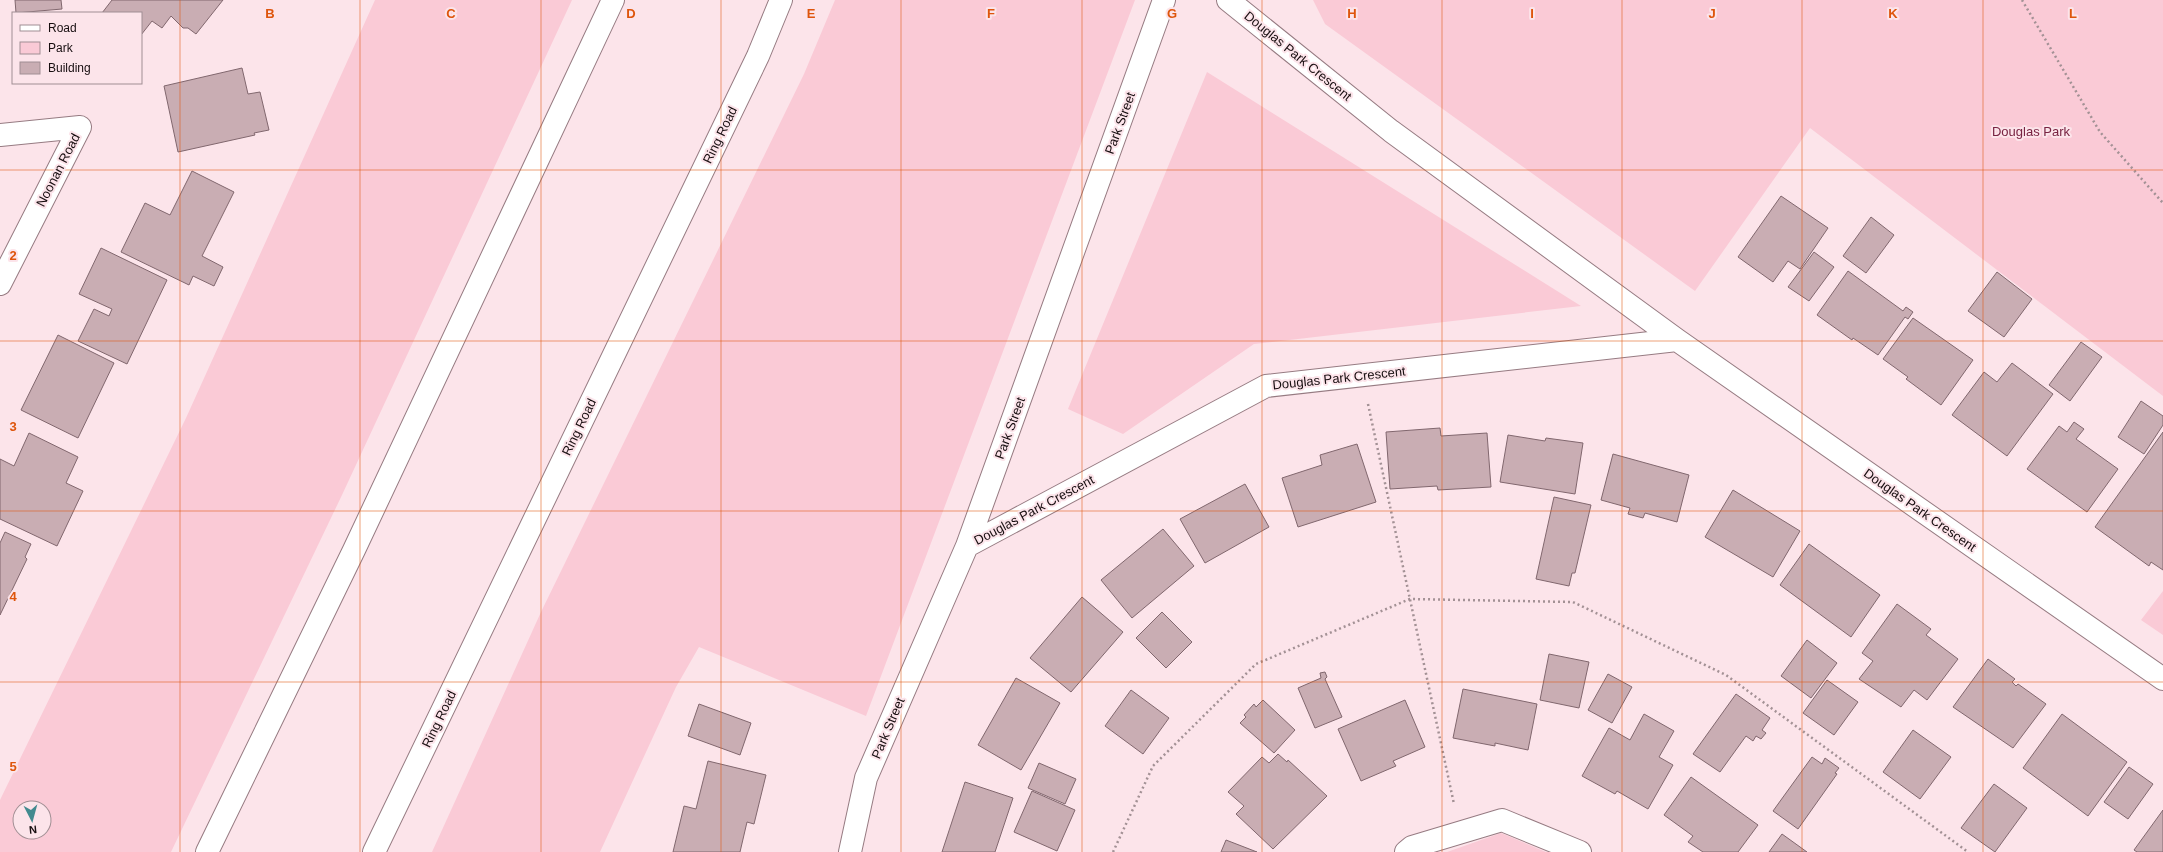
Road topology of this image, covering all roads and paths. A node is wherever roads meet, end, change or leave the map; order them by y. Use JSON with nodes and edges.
{"nodes":[{"id":1,"x":613,"y":0,"type":"edge"},
{"id":2,"x":781,"y":0,"type":"edge"},
{"id":3,"x":1164,"y":0,"type":"edge"},
{"id":4,"x":1228,"y":0,"type":"edge"},
{"id":5,"x":2022,"y":0,"type":"edge"},
{"id":6,"x":0,"y":135,"type":"edge"},
{"id":7,"x":2163,"y":203,"type":"edge"},
{"id":8,"x":0,"y":284,"type":"edge"},
{"id":9,"x":1677,"y":340,"type":"junction"},
{"id":10,"x":1362,"y":376,"type":"junction"},
{"id":11,"x":967,"y":546,"type":"junction"},
{"id":12,"x":1410,"y":599,"type":"junction"},
{"id":13,"x":2163,"y":679,"type":"edge"},
{"id":14,"x":1460,"y":832,"type":"junction"},
{"id":15,"x":207,"y":852,"type":"edge"},
{"id":16,"x":374,"y":852,"type":"edge"},
{"id":17,"x":850,"y":852,"type":"edge"},
{"id":18,"x":1113,"y":852,"type":"edge"},
{"id":19,"x":1406,"y":852,"type":"edge"},
{"id":20,"x":1580,"y":852,"type":"edge"},
{"id":21,"x":1968,"y":852,"type":"edge"}],
"edges":[{"from":1,"to":15,"type":"main road"},
{"from":2,"to":16,"type":"main road","name":"Ring Road"},
{"from":3,"to":11,"type":"main road","name":"Park Street"},
{"from":4,"to":9,"type":"main road","name":"Douglas Park Crescent"},
{"from":5,"to":7,"type":"path"},
{"from":6,"to":8,"type":"main road","name":"Noonan Road"},
{"from":9,"to":10,"type":"main road","name":"Douglas Park Crescent"},
{"from":9,"to":13,"type":"main road","name":"Douglas Park Crescent"},
{"from":10,"to":11,"type":"main road","name":"Douglas Park Crescent"},
{"from":10,"to":12,"type":"path"},
{"from":11,"to":17,"type":"main road","name":"Park Street"},
{"from":12,"to":14,"type":"path"},
{"from":12,"to":18,"type":"path"},
{"from":12,"to":21,"type":"path"},
{"from":14,"to":19,"type":"main road"},
{"from":14,"to":20,"type":"main road"}]}
